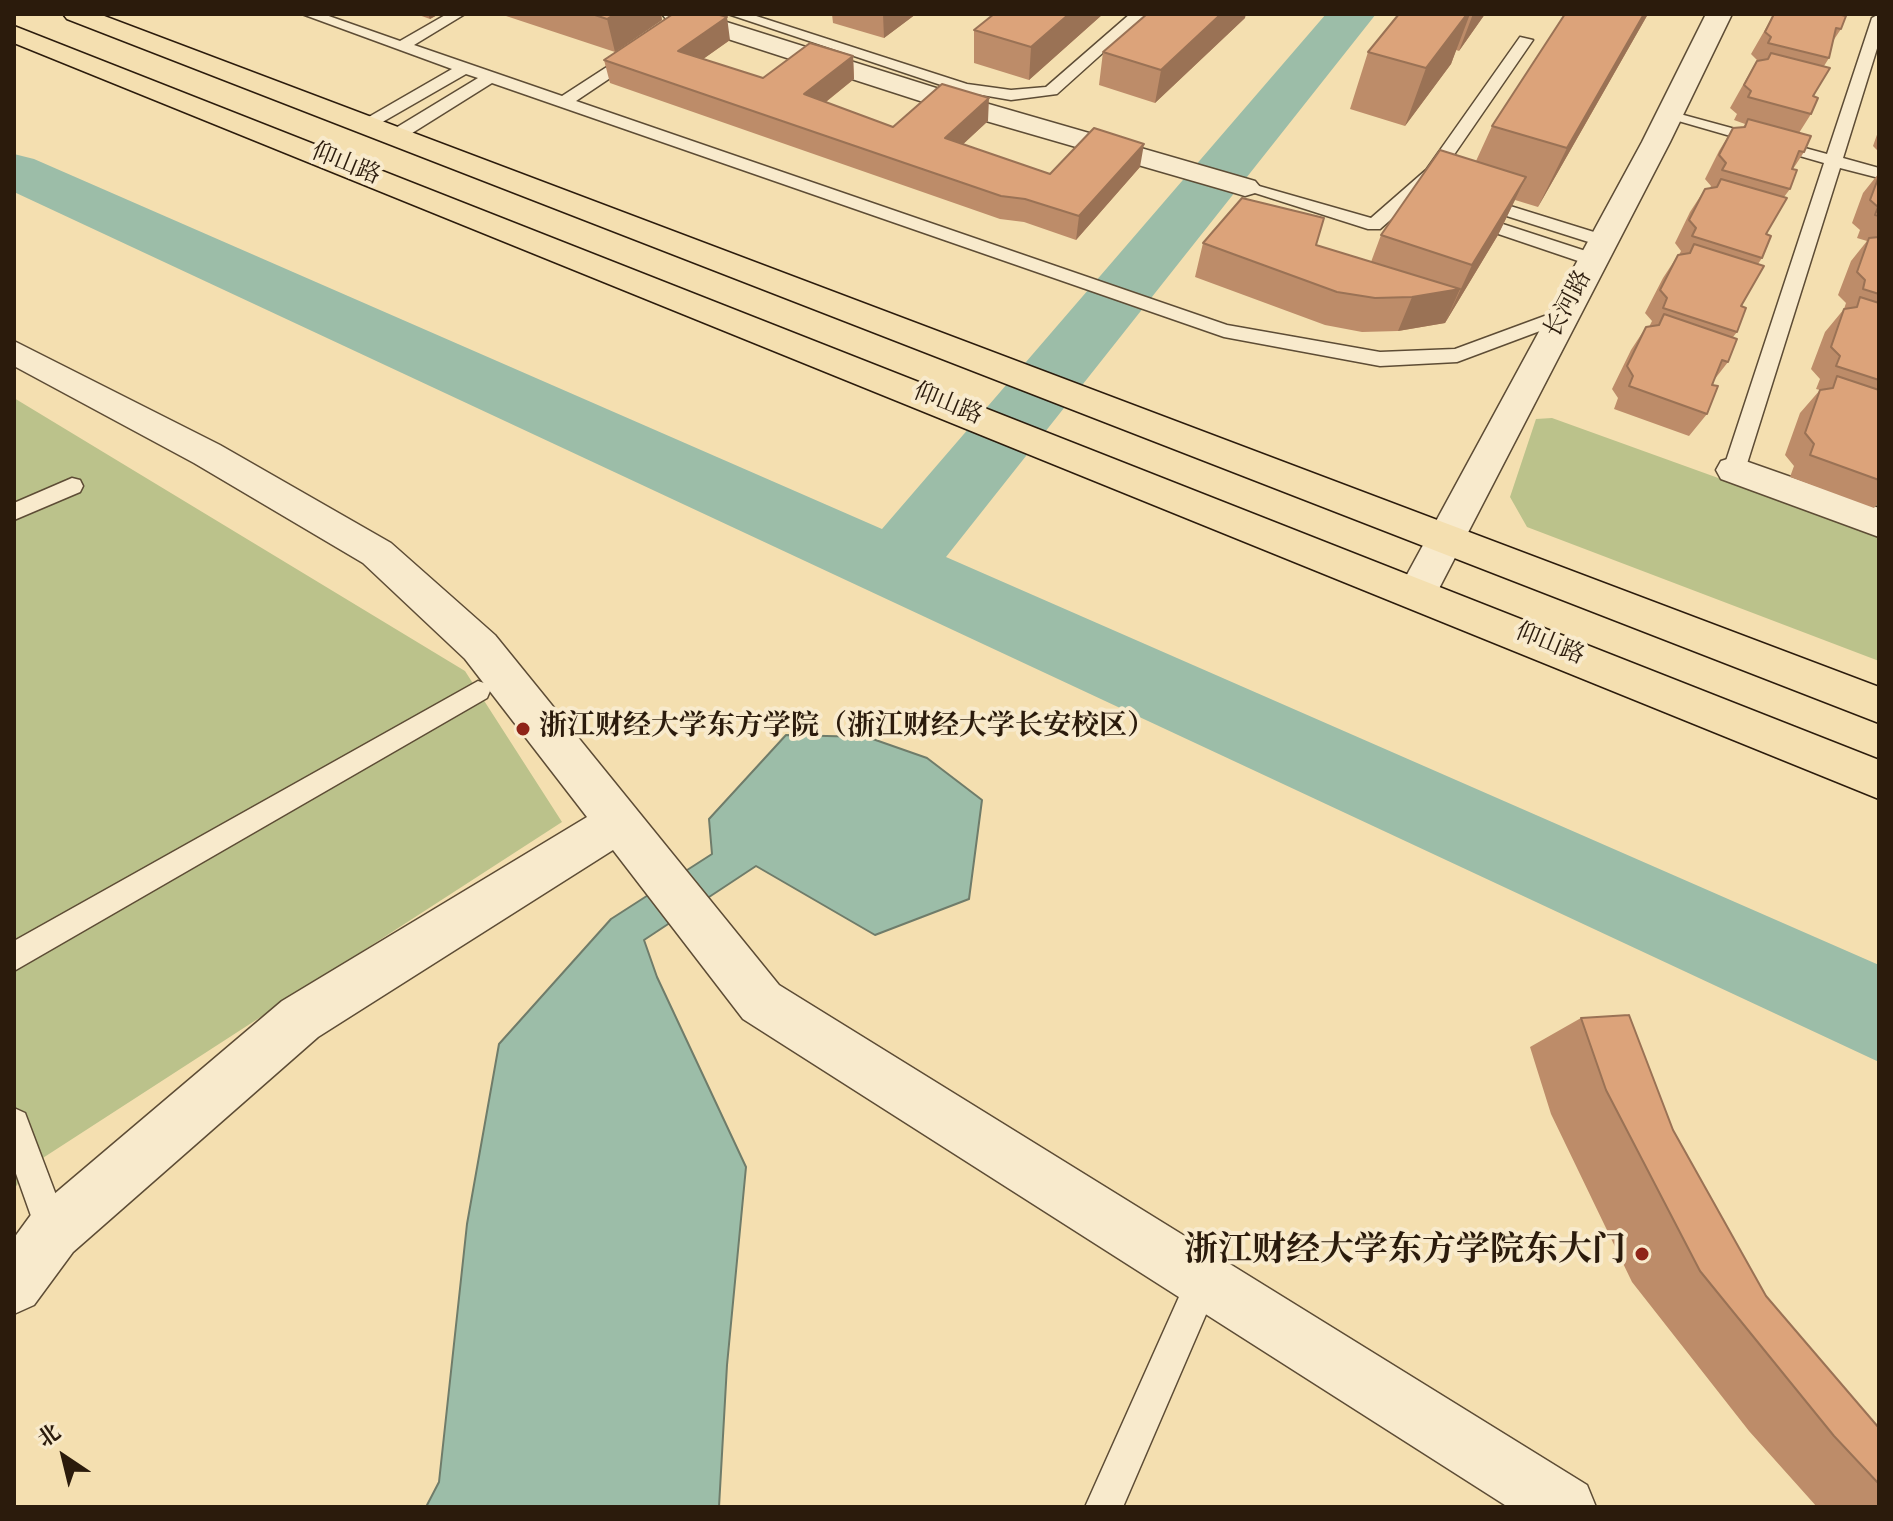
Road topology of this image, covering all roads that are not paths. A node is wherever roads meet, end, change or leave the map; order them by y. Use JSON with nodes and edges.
{"nodes":[{"id":1,"x":76,"y":14,"type":"edge"},
{"id":2,"x":309,"y":14,"type":"edge"},
{"id":3,"x":458,"y":14,"type":"edge"},
{"id":4,"x":735,"y":14,"type":"edge"},
{"id":5,"x":1139,"y":14,"type":"edge"},
{"id":6,"x":1719,"y":14,"type":"edge"},
{"id":7,"x":1879,"y":18,"type":"edge"},
{"id":8,"x":681,"y":20,"type":"edge"},
{"id":9,"x":14,"y":34,"type":"edge"},
{"id":10,"x":1525,"y":40,"type":"dead end"},
{"id":11,"x":652,"y":44,"type":"edge"},
{"id":12,"x":402,"y":46,"type":"junction"},
{"id":13,"x":464,"y":68,"type":"junction"},
{"id":14,"x":490,"y":77,"type":"junction"},
{"id":15,"x":564,"y":102,"type":"junction"},
{"id":16,"x":1669,"y":116,"type":"junction"},
{"id":17,"x":366,"y":125,"type":"junction"},
{"id":18,"x":395,"y":136,"type":"junction"},
{"id":19,"x":1833,"y":160,"type":"junction"},
{"id":20,"x":1879,"y":173,"type":"edge"},
{"id":21,"x":1245,"y":187,"type":"joint"},
{"id":22,"x":1467,"y":198,"type":"edge"},
{"id":23,"x":1449,"y":212,"type":"edge"},
{"id":24,"x":1599,"y":250,"type":"junction"},
{"id":25,"x":1565,"y":315,"type":"junction"},
{"id":26,"x":14,"y":352,"type":"edge"},
{"id":27,"x":1734,"y":470,"type":"joint"},
{"id":28,"x":72,"y":486,"type":"dead end"},
{"id":29,"x":14,"y":512,"type":"edge"},
{"id":30,"x":1879,"y":523,"type":"edge"},
{"id":31,"x":1446,"y":537,"type":"junction"},
{"id":32,"x":1417,"y":593,"type":"junction"},
{"id":33,"x":478,"y":691,"type":"dead end"},
{"id":34,"x":1879,"y":705,"type":"edge"},
{"id":35,"x":1879,"y":780,"type":"edge"},
{"id":36,"x":617,"y":823,"type":"junction"},
{"id":37,"x":14,"y":957,"type":"edge"},
{"id":38,"x":14,"y":1124,"type":"edge"},
{"id":39,"x":53,"y":1232,"type":"junction"},
{"id":40,"x":1203,"y":1282,"type":"junction"},
{"id":41,"x":14,"y":1285,"type":"edge"},
{"id":42,"x":1104,"y":1507,"type":"edge"},
{"id":43,"x":1565,"y":1507,"type":"edge"}],
"edges":[{"from":1,"to":17,"type":"main road","name":"仰山路"},
{"from":2,"to":12,"type":"lane"},
{"from":3,"to":12,"type":"lane"},
{"from":4,"to":5,"type":"lane"},
{"from":6,"to":16,"type":"street","name":"长河路"},
{"from":7,"to":19,"type":"lane"},
{"from":8,"to":21,"type":"street"},
{"from":9,"to":32,"type":"main road","name":"仰山路"},
{"from":10,"to":21,"type":"lane"},
{"from":11,"to":15,"type":"lane"},
{"from":12,"to":13,"type":"lane"},
{"from":13,"to":14,"type":"lane"},
{"from":13,"to":17,"type":"lane"},
{"from":14,"to":15,"type":"lane"},
{"from":14,"to":18,"type":"lane"},
{"from":15,"to":25,"type":"lane"},
{"from":16,"to":19,"type":"lane"},
{"from":16,"to":24,"type":"street","name":"长河路"},
{"from":17,"to":18,"type":"main road","name":"仰山路"},
{"from":18,"to":31,"type":"main road","name":"仰山路"},
{"from":19,"to":20,"type":"lane"},
{"from":19,"to":27,"type":"lane"},
{"from":22,"to":24,"type":"lane"},
{"from":23,"to":24,"type":"lane"},
{"from":24,"to":25,"type":"street","name":"长河路"},
{"from":25,"to":31,"type":"street","name":"长河路"},
{"from":26,"to":36,"type":"street"},
{"from":27,"to":30,"type":"street"},
{"from":28,"to":29,"type":"lane"},
{"from":31,"to":32,"type":"street","name":"长河路"},
{"from":31,"to":34,"type":"main road","name":"仰山路"},
{"from":32,"to":35,"type":"main road","name":"仰山路"},
{"from":33,"to":37,"type":"lane"},
{"from":36,"to":39,"type":"street"},
{"from":36,"to":40,"type":"street"},
{"from":38,"to":39,"type":"lane"},
{"from":39,"to":41,"type":"street"},
{"from":40,"to":42,"type":"lane"},
{"from":40,"to":43,"type":"street"}]}
